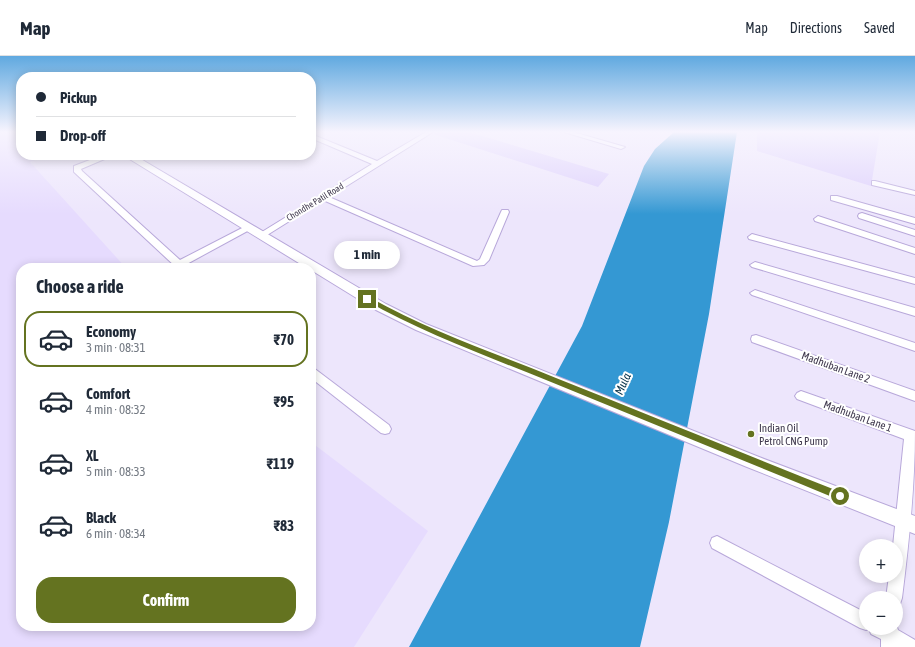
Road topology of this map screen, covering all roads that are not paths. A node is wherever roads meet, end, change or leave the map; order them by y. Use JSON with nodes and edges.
{"nodes":[{"id":1,"x":97,"y":160,"type":"edge"},
{"id":2,"x":136,"y":160,"type":"edge"},
{"id":3,"x":355,"y":160,"type":"edge"},
{"id":4,"x":367,"y":160,"type":"edge"},
{"id":5,"x":384,"y":160,"type":"edge"},
{"id":6,"x":377,"y":164,"type":"junction"},
{"id":7,"x":364,"y":172,"type":"junction"},
{"id":8,"x":875,"y":183,"type":"dead end"},
{"id":9,"x":915,"y":193,"type":"edge"},
{"id":10,"x":322,"y":197,"type":"junction"},
{"id":11,"x":834,"y":198,"type":"dead end"},
{"id":12,"x":505,"y":212,"type":"dead end"},
{"id":13,"x":862,"y":216,"type":"dead end"},
{"id":14,"x":818,"y":219,"type":"dead end"},
{"id":15,"x":915,"y":221,"type":"edge"},
{"id":16,"x":249,"y":228,"type":"junction"},
{"id":17,"x":915,"y":232,"type":"edge"},
{"id":18,"x":260,"y":234,"type":"junction"},
{"id":19,"x":752,"y":237,"type":"dead end"},
{"id":20,"x":915,"y":251,"type":"edge"},
{"id":21,"x":178,"y":263,"type":"edge"},
{"id":22,"x":186,"y":263,"type":"edge"},
{"id":23,"x":309,"y":263,"type":"edge"},
{"id":24,"x":754,"y":265,"type":"dead end"},
{"id":25,"x":316,"y":267,"type":"edge"},
{"id":26,"x":915,"y":281,"type":"edge"},
{"id":27,"x":755,"y":293,"type":"dead end"},
{"id":28,"x":915,"y":312,"type":"edge"},
{"id":29,"x":756,"y":339,"type":"dead end"},
{"id":30,"x":915,"y":347,"type":"edge"},
{"id":31,"x":316,"y":376,"type":"edge"},
{"id":32,"x":801,"y":396,"type":"dead end"},
{"id":33,"x":915,"y":396,"type":"edge"},
{"id":34,"x":385,"y":429,"type":"dead end"},
{"id":35,"x":913,"y":436,"type":"edge"},
{"id":36,"x":910,"y":523,"type":"edge"},
{"id":37,"x":717,"y":543,"type":"dead end"},
{"id":38,"x":895,"y":591,"type":"edge"},
{"id":39,"x":859,"y":618,"type":"edge"},
{"id":40,"x":888,"y":635,"type":"edge"},
{"id":41,"x":912,"y":647,"type":"edge"}],
"edges":[{"from":1,"to":21,"type":"street"},
{"from":2,"to":16,"type":"street"},
{"from":3,"to":7,"type":"street"},
{"from":4,"to":6,"type":"street"},
{"from":5,"to":6,"type":"street","name":"Chondhe Patil Road"},
{"from":6,"to":7,"type":"street","name":"Chondhe Patil Road"},
{"from":7,"to":10,"type":"street","name":"Chondhe Patil Road"},
{"from":8,"to":9,"type":"street"},
{"from":10,"to":12,"type":"street"},
{"from":10,"to":18,"type":"street","name":"Chondhe Patil Road"},
{"from":11,"to":15,"type":"street"},
{"from":13,"to":17,"type":"street"},
{"from":14,"to":20,"type":"street"},
{"from":16,"to":18,"type":"street"},
{"from":16,"to":22,"type":"street"},
{"from":18,"to":23,"type":"street"},
{"from":19,"to":26,"type":"street"},
{"from":24,"to":28,"type":"street"},
{"from":25,"to":36,"type":"street"},
{"from":27,"to":30,"type":"street"},
{"from":29,"to":33,"type":"street","name":"Madhuban Lane 2"},
{"from":31,"to":34,"type":"street"},
{"from":32,"to":35,"type":"street","name":"Madhuban Lane 1"},
{"from":35,"to":36,"type":"street"},
{"from":36,"to":38,"type":"street"},
{"from":37,"to":39,"type":"street"},
{"from":40,"to":41,"type":"street"}]}
